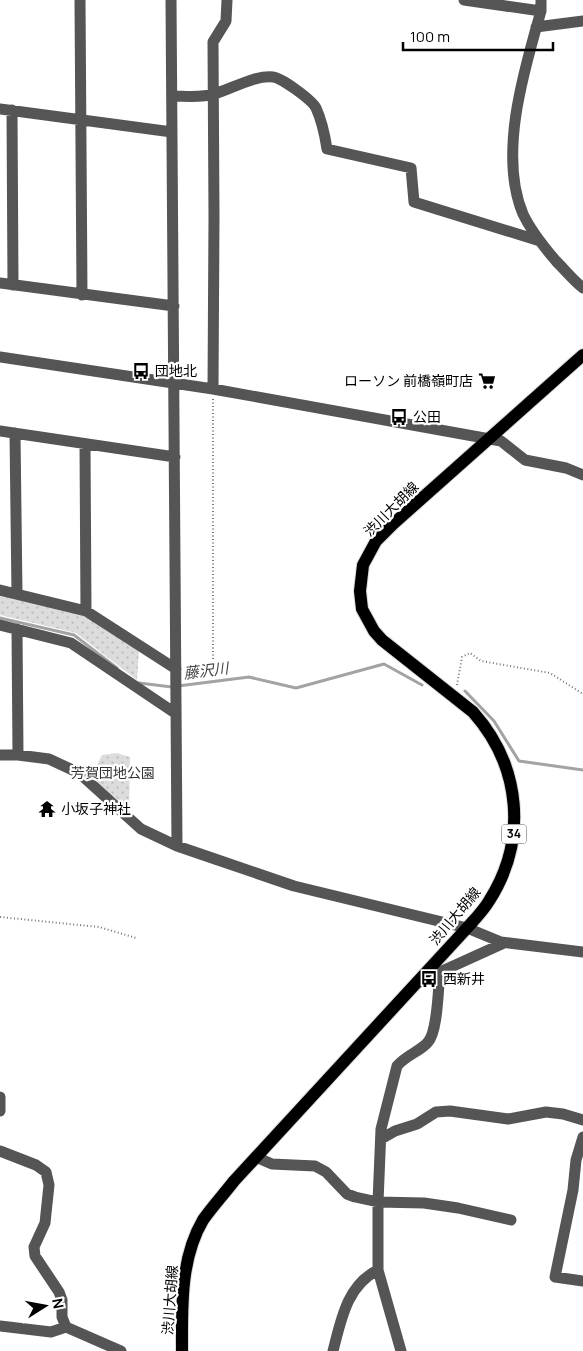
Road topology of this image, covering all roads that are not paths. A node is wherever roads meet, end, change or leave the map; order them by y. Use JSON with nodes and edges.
{"nodes":[{"id":1,"x":80,"y":0,"type":"edge"},
{"id":2,"x":171,"y":0,"type":"edge"},
{"id":3,"x":227,"y":0,"type":"edge"},
{"id":4,"x":464,"y":0,"type":"edge"},
{"id":5,"x":541,"y":5,"type":"edge"},
{"id":6,"x":583,"y":21,"type":"edge"},
{"id":7,"x":536,"y":27,"type":"junction"},
{"id":8,"x":213,"y":95,"type":"junction"},
{"id":9,"x":172,"y":96,"type":"junction"},
{"id":10,"x":6,"y":109,"type":"edge"},
{"id":11,"x":82,"y":120,"type":"junction"},
{"id":12,"x":172,"y":132,"type":"junction"},
{"id":13,"x":540,"y":242,"type":"junction"},
{"id":14,"x":0,"y":283,"type":"edge"},
{"id":15,"x":13,"y":285,"type":"junction"},
{"id":16,"x":583,"y":288,"type":"edge"},
{"id":17,"x":82,"y":295,"type":"junction"},
{"id":18,"x":174,"y":306,"type":"junction"},
{"id":19,"x":583,"y":356,"type":"edge"},
{"id":20,"x":0,"y":357,"type":"edge"},
{"id":21,"x":174,"y":383,"type":"junction"},
{"id":22,"x":212,"y":389,"type":"junction"},
{"id":23,"x":0,"y":431,"type":"edge"},
{"id":24,"x":15,"y":433,"type":"junction"},
{"id":25,"x":487,"y":440,"type":"junction"},
{"id":26,"x":85,"y":444,"type":"junction"},
{"id":27,"x":175,"y":457,"type":"junction"},
{"id":28,"x":583,"y":475,"type":"edge"},
{"id":29,"x":0,"y":590,"type":"edge"},
{"id":30,"x":17,"y":594,"type":"junction"},
{"id":31,"x":86,"y":611,"type":"junction"},
{"id":32,"x":0,"y":625,"type":"edge"},
{"id":33,"x":17,"y":629,"type":"junction"},
{"id":34,"x":176,"y":669,"type":"junction"},
{"id":35,"x":175,"y":713,"type":"junction"},
{"id":36,"x":0,"y":754,"type":"edge"},
{"id":37,"x":18,"y":755,"type":"junction"},
{"id":38,"x":177,"y":846,"type":"junction"},
{"id":39,"x":467,"y":928,"type":"junction"},
{"id":40,"x":504,"y":943,"type":"junction"},
{"id":41,"x":583,"y":952,"type":"edge"},
{"id":42,"x":436,"y":970,"type":"junction"},
{"id":43,"x":0,"y":1097,"type":"edge"},
{"id":44,"x":0,"y":1110,"type":"edge"},
{"id":45,"x":583,"y":1120,"type":"edge"},
{"id":46,"x":583,"y":1137,"type":"edge"},
{"id":47,"x":381,"y":1139,"type":"junction"},
{"id":48,"x":0,"y":1151,"type":"edge"},
{"id":49,"x":256,"y":1157,"type":"junction"},
{"id":50,"x":378,"y":1202,"type":"junction"},
{"id":51,"x":511,"y":1220,"type":"dead end"},
{"id":52,"x":378,"y":1270,"type":"junction"},
{"id":53,"x":583,"y":1281,"type":"edge"},
{"id":54,"x":0,"y":1326,"type":"edge"},
{"id":55,"x":66,"y":1327,"type":"junction"},
{"id":56,"x":121,"y":1351,"type":"edge"},
{"id":57,"x":182,"y":1351,"type":"edge"},
{"id":58,"x":333,"y":1351,"type":"edge"},
{"id":59,"x":402,"y":1351,"type":"edge"}],
"edges":[{"from":1,"to":11,"type":"street"},
{"from":2,"to":9,"type":"street"},
{"from":3,"to":8,"type":"street"},
{"from":4,"to":5,"type":"street"},
{"from":5,"to":7,"type":"street"},
{"from":6,"to":7,"type":"street"},
{"from":7,"to":13,"type":"street"},
{"from":8,"to":9,"type":"street"},
{"from":8,"to":13,"type":"street"},
{"from":8,"to":22,"type":"street"},
{"from":9,"to":12,"type":"street"},
{"from":10,"to":11,"type":"street"},
{"from":10,"to":15,"type":"street"},
{"from":11,"to":12,"type":"street"},
{"from":11,"to":17,"type":"street"},
{"from":12,"to":18,"type":"street"},
{"from":13,"to":16,"type":"street"},
{"from":14,"to":15,"type":"street"},
{"from":15,"to":17,"type":"street"},
{"from":17,"to":18,"type":"street"},
{"from":18,"to":21,"type":"street"},
{"from":19,"to":25,"type":"main road","name":"渋川大胡線","number":"34"},
{"from":20,"to":21,"type":"street"},
{"from":21,"to":22,"type":"street"},
{"from":21,"to":27,"type":"street"},
{"from":22,"to":25,"type":"street"},
{"from":23,"to":24,"type":"street"},
{"from":24,"to":26,"type":"street"},
{"from":24,"to":30,"type":"street"},
{"from":25,"to":28,"type":"street"},
{"from":25,"to":39,"type":"main road","name":"渋川大胡線","number":"34"},
{"from":26,"to":27,"type":"street"},
{"from":26,"to":31,"type":"street"},
{"from":27,"to":34,"type":"street"},
{"from":29,"to":30,"type":"street"},
{"from":30,"to":31,"type":"street"},
{"from":31,"to":34,"type":"street"},
{"from":32,"to":33,"type":"street"},
{"from":33,"to":35,"type":"street"},
{"from":33,"to":37,"type":"street"},
{"from":34,"to":35,"type":"street"},
{"from":35,"to":38,"type":"street"},
{"from":36,"to":37,"type":"street"},
{"from":37,"to":38,"type":"street"},
{"from":38,"to":39,"type":"street"},
{"from":39,"to":40,"type":"street"},
{"from":39,"to":42,"type":"main road","name":"渋川大胡線","number":"34"},
{"from":40,"to":41,"type":"street"},
{"from":40,"to":42,"type":"street"},
{"from":42,"to":47,"type":"street"},
{"from":42,"to":49,"type":"main road","name":"渋川大胡線","number":"34"},
{"from":43,"to":44,"type":"street"},
{"from":45,"to":47,"type":"street"},
{"from":46,"to":53,"type":"street"},
{"from":47,"to":50,"type":"street"},
{"from":48,"to":55,"type":"street"},
{"from":49,"to":50,"type":"street"},
{"from":49,"to":57,"type":"main road","name":"渋川大胡線","number":"34"},
{"from":50,"to":51,"type":"street"},
{"from":50,"to":52,"type":"street"},
{"from":52,"to":58,"type":"street"},
{"from":52,"to":59,"type":"street"},
{"from":54,"to":55,"type":"street"},
{"from":55,"to":56,"type":"street"}]}
